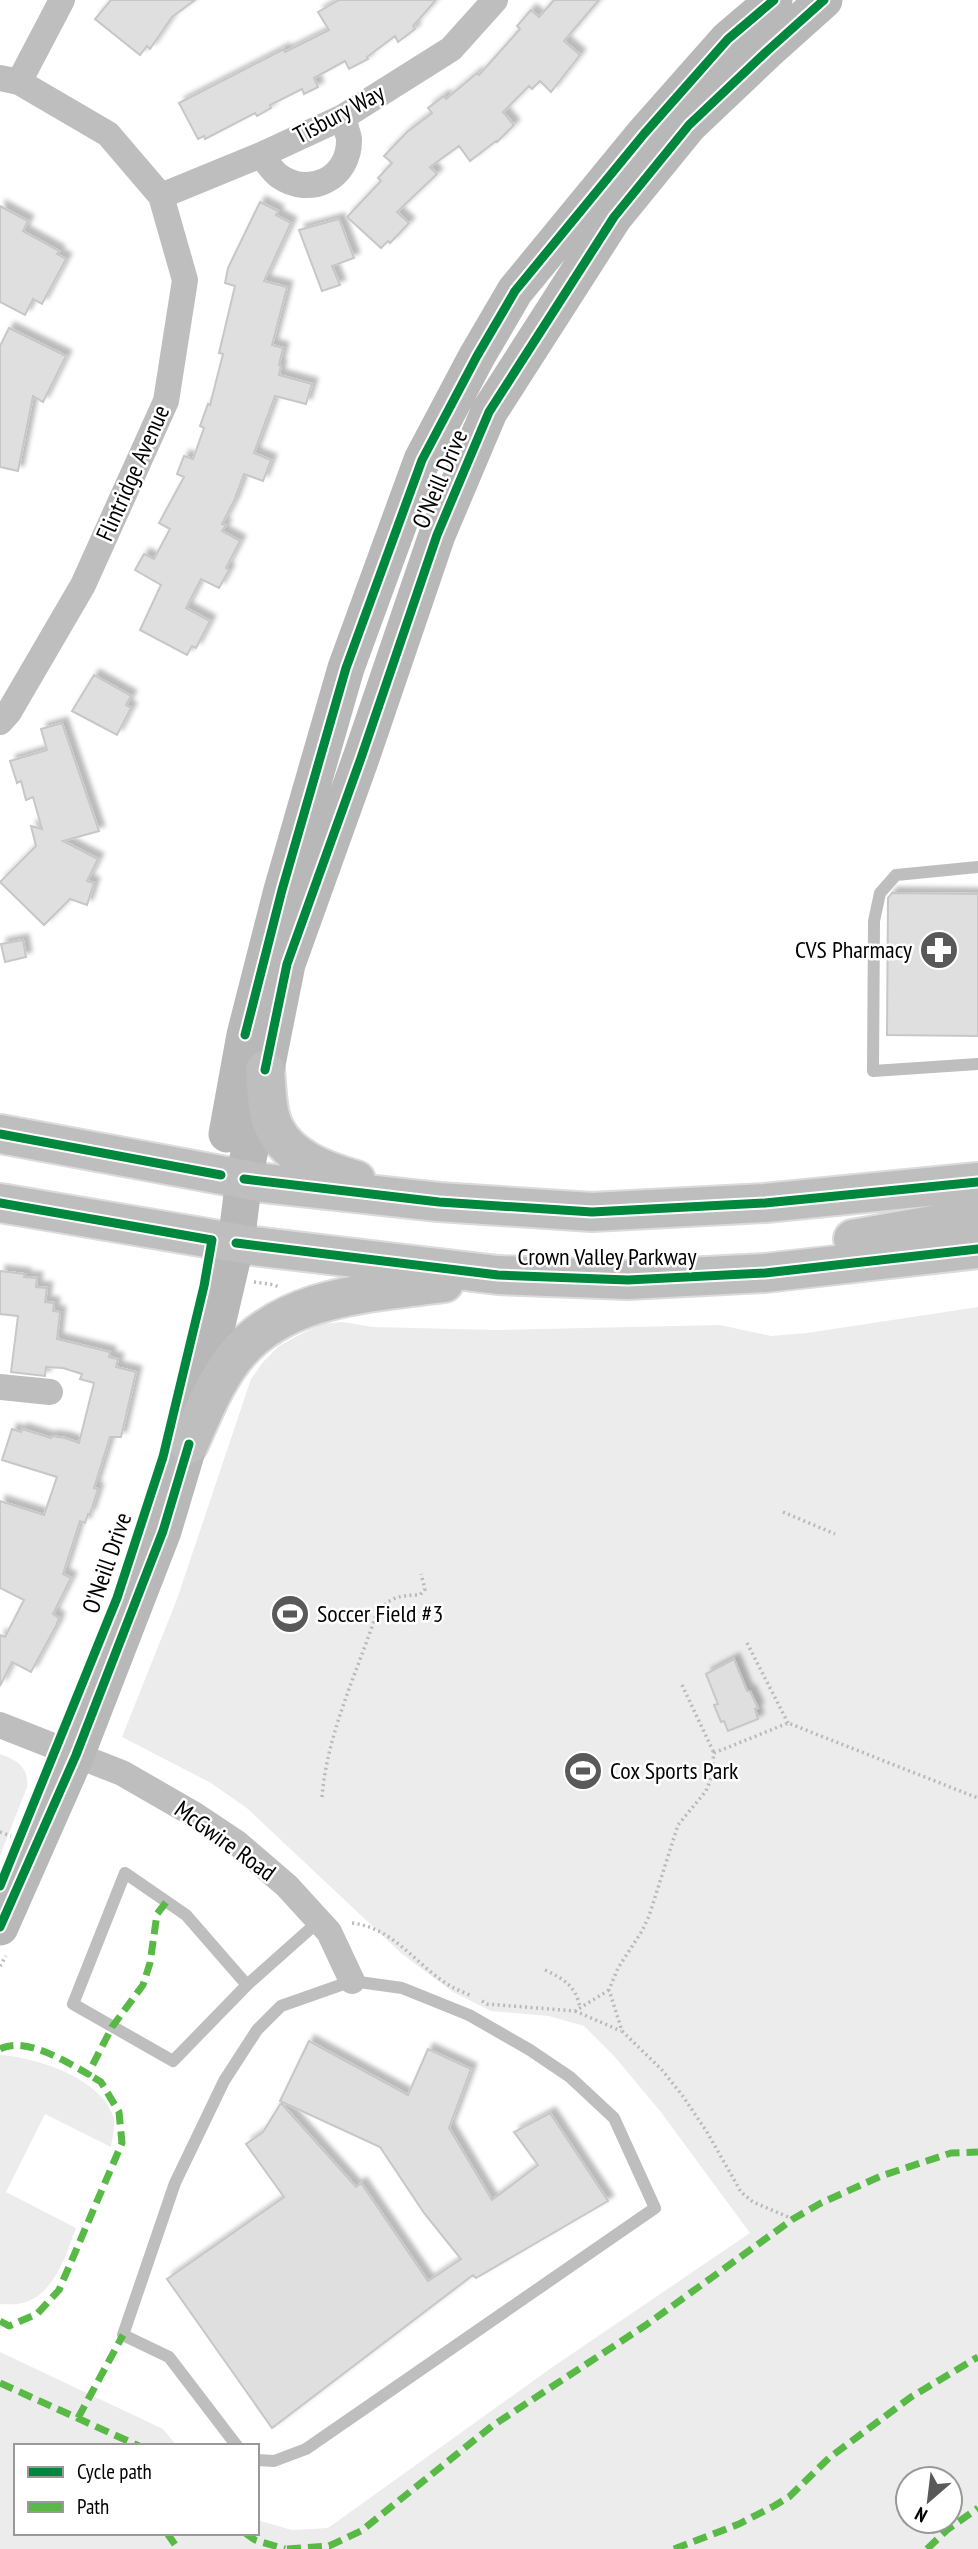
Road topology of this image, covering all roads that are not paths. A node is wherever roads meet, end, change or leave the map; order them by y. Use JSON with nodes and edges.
{"nodes":[{"id":1,"x":62,"y":0,"type":"edge"},
{"id":2,"x":495,"y":0,"type":"edge"},
{"id":3,"x":774,"y":0,"type":"edge"},
{"id":4,"x":824,"y":0,"type":"edge"},
{"id":5,"x":10,"y":80,"type":"edge"},
{"id":6,"x":343,"y":117,"type":"junction"},
{"id":7,"x":261,"y":155,"type":"junction"},
{"id":8,"x":161,"y":196,"type":"junction"},
{"id":9,"x":0,"y":722,"type":"edge"},
{"id":10,"x":978,"y":867,"type":"edge"},
{"id":11,"x":978,"y":1063,"type":"edge"},
{"id":12,"x":265,"y":1070,"type":"junction"},
{"id":13,"x":0,"y":1134,"type":"edge"},
{"id":14,"x":233,"y":1177,"type":"junction"},
{"id":15,"x":978,"y":1182,"type":"edge"},
{"id":16,"x":439,"y":1202,"type":"junction"},
{"id":17,"x":0,"y":1203,"type":"edge"},
{"id":18,"x":978,"y":1217,"type":"edge"},
{"id":19,"x":978,"y":1249,"type":"edge"},
{"id":20,"x":232,"y":1254,"type":"junction"},
{"id":21,"x":789,"y":1270,"type":"junction"},
{"id":22,"x":498,"y":1275,"type":"junction"},
{"id":23,"x":0,"y":1387,"type":"edge"},
{"id":24,"x":50,"y":1392,"type":"dead end"},
{"id":25,"x":189,"y":1444,"type":"junction"},
{"id":26,"x":0,"y":1725,"type":"edge"},
{"id":27,"x":67,"y":1752,"type":"junction"},
{"id":28,"x":0,"y":1886,"type":"edge"},
{"id":29,"x":331,"y":1922,"type":"junction"},
{"id":30,"x":0,"y":1927,"type":"edge"},
{"id":31,"x":352,"y":1981,"type":"junction"},
{"id":32,"x":247,"y":1985,"type":"junction"},
{"id":33,"x":235,"y":2444,"type":"edge"},
{"id":34,"x":259,"y":2459,"type":"edge"}],
"edges":[{"from":1,"to":5,"type":"street"},
{"from":2,"to":6,"type":"street","name":"Tisbury Way"},
{"from":3,"to":14,"type":"main road","name":"O'Neill Drive"},
{"from":4,"to":12,"type":"main road","name":"O'Neill Drive"},
{"from":5,"to":8,"type":"street","name":"Flintridge Avenue"},
{"from":6,"to":7,"type":"street","name":"Tisbury Way"},
{"from":6,"to":7,"type":"street"},
{"from":7,"to":8,"type":"street","name":"Tisbury Way"},
{"from":8,"to":9,"type":"street","name":"Flintridge Avenue"},
{"from":10,"to":11,"type":"lane"},
{"from":12,"to":14,"type":"main road","name":"O'Neill Drive"},
{"from":12,"to":16,"type":"main road"},
{"from":13,"to":14,"type":"main road","name":"Crown Valley Parkway"},
{"from":14,"to":16,"type":"main road","name":"Crown Valley Parkway"},
{"from":14,"to":20,"type":"main road","name":"O'Neill Drive"},
{"from":15,"to":16,"type":"main road","name":"Crown Valley Parkway"},
{"from":17,"to":20,"type":"main road","name":"Crown Valley Parkway"},
{"from":18,"to":21,"type":"main road"},
{"from":19,"to":21,"type":"main road","name":"Crown Valley Parkway"},
{"from":20,"to":22,"type":"main road","name":"Crown Valley Parkway"},
{"from":20,"to":25,"type":"main road","name":"O'Neill Drive"},
{"from":20,"to":27,"type":"main road","name":"O'Neill Drive"},
{"from":21,"to":22,"type":"main road","name":"Crown Valley Parkway"},
{"from":22,"to":25,"type":"main road"},
{"from":23,"to":24,"type":"street"},
{"from":25,"to":27,"type":"main road","name":"O'Neill Drive"},
{"from":26,"to":27,"type":"street","name":"McGwire Road"},
{"from":27,"to":28,"type":"main road","name":"O'Neill Drive"},
{"from":27,"to":29,"type":"street","name":"McGwire Road"},
{"from":27,"to":30,"type":"main road","name":"O'Neill Drive"},
{"from":29,"to":31,"type":"street","name":"McGwire Road"},
{"from":29,"to":32,"type":"lane"},
{"from":31,"to":33,"type":"lane"},
{"from":31,"to":34,"type":"lane"},
{"from":32,"to":32,"type":"lane"}]}
